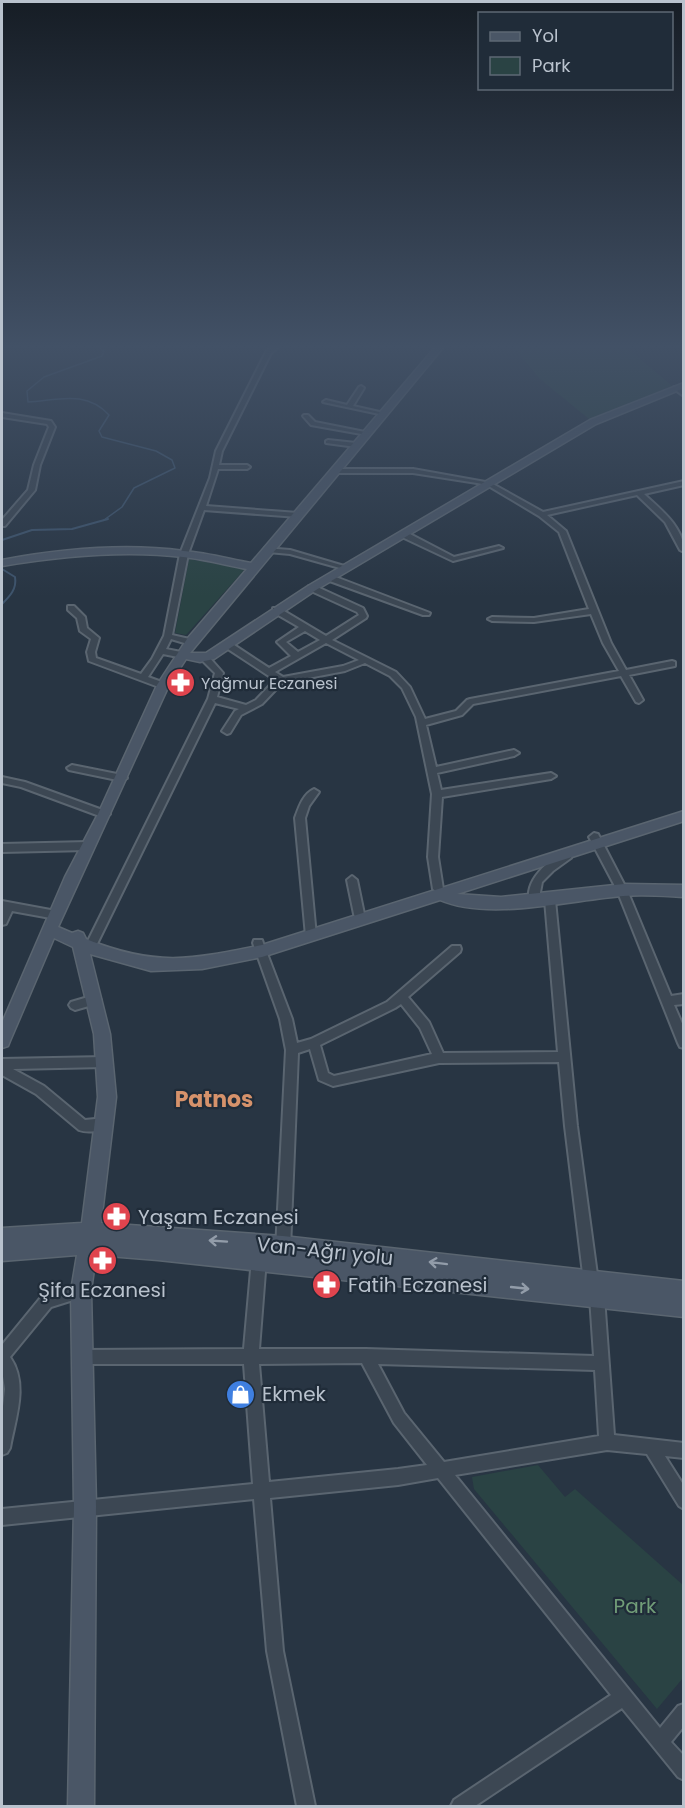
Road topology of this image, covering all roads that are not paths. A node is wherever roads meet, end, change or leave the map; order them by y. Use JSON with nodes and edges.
{"nodes":[{"id":1,"x":51,"y":428,"type":"edge"},
{"id":2,"x":230,"y":428,"type":"edge"},
{"id":3,"x":341,"y":428,"type":"edge"},
{"id":4,"x":371,"y":428,"type":"edge"},
{"id":5,"x":376,"y":428,"type":"edge"},
{"id":6,"x":582,"y":428,"type":"edge"},
{"id":7,"x":367,"y":433,"type":"junction"},
{"id":8,"x":328,"y":442,"type":"dead end"},
{"id":9,"x":356,"y":445,"type":"junction"},
{"id":10,"x":216,"y":467,"type":"junction"},
{"id":11,"x":247,"y":467,"type":"dead end"},
{"id":12,"x":338,"y":472,"type":"junction"},
{"id":13,"x":684,"y":483,"type":"edge"},
{"id":14,"x":489,"y":484,"type":"junction"},
{"id":15,"x":638,"y":492,"type":"junction"},
{"id":16,"x":202,"y":508,"type":"junction"},
{"id":17,"x":13,"y":512,"type":"junction"},
{"id":18,"x":2,"y":514,"type":"edge"},
{"id":19,"x":542,"y":514,"type":"junction"},
{"id":20,"x":298,"y":515,"type":"junction"},
{"id":21,"x":2,"y":524,"type":"edge"},
{"id":22,"x":405,"y":535,"type":"junction"},
{"id":23,"x":499,"y":548,"type":"dead end"},
{"id":24,"x":684,"y":550,"type":"edge"},
{"id":25,"x":273,"y":551,"type":"junction"},
{"id":26,"x":184,"y":554,"type":"junction"},
{"id":27,"x":5,"y":562,"type":"edge"},
{"id":28,"x":254,"y":567,"type":"junction"},
{"id":29,"x":347,"y":568,"type":"junction"},
{"id":30,"x":330,"y":578,"type":"junction"},
{"id":31,"x":312,"y":588,"type":"junction"},
{"id":32,"x":71,"y":608,"type":"dead end"},
{"id":33,"x":276,"y":610,"type":"junction"},
{"id":34,"x":594,"y":611,"type":"junction"},
{"id":35,"x":426,"y":613,"type":"dead end"},
{"id":36,"x":492,"y":619,"type":"dead end"},
{"id":37,"x":305,"y":627,"type":"junction"},
{"id":38,"x":168,"y":636,"type":"junction"},
{"id":39,"x":326,"y":640,"type":"junction"},
{"id":40,"x":191,"y":642,"type":"junction"},
{"id":41,"x":228,"y":645,"type":"junction"},
{"id":42,"x":161,"y":651,"type":"junction"},
{"id":43,"x":186,"y":656,"type":"junction"},
{"id":44,"x":297,"y":656,"type":"junction"},
{"id":45,"x":206,"y":658,"type":"junction"},
{"id":46,"x":364,"y":661,"type":"junction"},
{"id":47,"x":672,"y":664,"type":"dead end"},
{"id":48,"x":268,"y":672,"type":"junction"},
{"id":49,"x":622,"y":673,"type":"junction"},
{"id":50,"x":142,"y":678,"type":"junction"},
{"id":51,"x":280,"y":680,"type":"junction"},
{"id":52,"x":165,"y":686,"type":"junction"},
{"id":53,"x":212,"y":699,"type":"junction"},
{"id":54,"x":639,"y":700,"type":"dead end"},
{"id":55,"x":246,"y":708,"type":"junction"},
{"id":56,"x":421,"y":723,"type":"junction"},
{"id":57,"x":227,"y":731,"type":"dead end"},
{"id":58,"x":514,"y":753,"type":"dead end"},
{"id":59,"x":72,"y":768,"type":"dead end"},
{"id":60,"x":433,"y":771,"type":"junction"},
{"id":61,"x":551,"y":776,"type":"dead end"},
{"id":62,"x":122,"y":778,"type":"junction"},
{"id":63,"x":2,"y":780,"type":"edge"},
{"id":64,"x":314,"y":792,"type":"dead end"},
{"id":65,"x":437,"y":794,"type":"junction"},
{"id":66,"x":684,"y":807,"type":"edge"},
{"id":67,"x":105,"y":814,"type":"junction"},
{"id":68,"x":684,"y":816,"type":"edge"},
{"id":69,"x":596,"y":840,"type":"junction"},
{"id":70,"x":88,"y":846,"type":"junction"},
{"id":71,"x":2,"y":848,"type":"edge"},
{"id":72,"x":567,"y":855,"type":"junction"},
{"id":73,"x":352,"y":880,"type":"dead end"},
{"id":74,"x":471,"y":882,"type":"junction"},
{"id":75,"x":622,"y":890,"type":"junction"},
{"id":76,"x":684,"y":891,"type":"edge"},
{"id":77,"x":441,"y":892,"type":"junction"},
{"id":78,"x":534,"y":900,"type":"junction"},
{"id":79,"x":550,"y":900,"type":"junction"},
{"id":80,"x":477,"y":901,"type":"junction"},
{"id":81,"x":5,"y":906,"type":"edge"},
{"id":82,"x":359,"y":914,"type":"junction"},
{"id":83,"x":56,"y":915,"type":"junction"},
{"id":84,"x":2,"y":921,"type":"edge"},
{"id":85,"x":50,"y":930,"type":"junction"},
{"id":86,"x":311,"y":932,"type":"junction"},
{"id":87,"x":85,"y":942,"type":"junction"},
{"id":88,"x":260,"y":947,"type":"junction"},
{"id":89,"x":456,"y":950,"type":"dead end"},
{"id":90,"x":402,"y":997,"type":"junction"},
{"id":91,"x":684,"y":999,"type":"edge"},
{"id":92,"x":95,"y":1000,"type":"junction"},
{"id":93,"x":667,"y":1001,"type":"junction"},
{"id":94,"x":75,"y":1005,"type":"dead end"},
{"id":95,"x":2,"y":1041,"type":"edge"},
{"id":96,"x":314,"y":1043,"type":"junction"},
{"id":97,"x":684,"y":1043,"type":"edge"},
{"id":98,"x":292,"y":1050,"type":"junction"},
{"id":99,"x":564,"y":1057,"type":"junction"},
{"id":100,"x":439,"y":1058,"type":"junction"},
{"id":101,"x":105,"y":1062,"type":"junction"},
{"id":102,"x":2,"y":1064,"type":"edge"},
{"id":103,"x":2,"y":1069,"type":"edge"},
{"id":104,"x":105,"y":1124,"type":"junction"},
{"id":105,"x":2,"y":1237,"type":"edge"},
{"id":106,"x":88,"y":1238,"type":"junction"},
{"id":107,"x":2,"y":1251,"type":"edge"},
{"id":108,"x":282,"y":1253,"type":"junction"},
{"id":109,"x":259,"y":1259,"type":"junction"},
{"id":110,"x":594,"y":1289,"type":"junction"},
{"id":111,"x":684,"y":1291,"type":"edge"},
{"id":112,"x":81,"y":1292,"type":"junction"},
{"id":113,"x":684,"y":1307,"type":"edge"},
{"id":114,"x":251,"y":1356,"type":"junction"},
{"id":115,"x":366,"y":1356,"type":"junction"},
{"id":116,"x":2,"y":1357,"type":"edge"},
{"id":117,"x":82,"y":1357,"type":"junction"},
{"id":118,"x":602,"y":1363,"type":"junction"},
{"id":119,"x":607,"y":1442,"type":"junction"},
{"id":120,"x":651,"y":1447,"type":"junction"},
{"id":121,"x":2,"y":1448,"type":"edge"},
{"id":122,"x":684,"y":1451,"type":"edge"},
{"id":123,"x":442,"y":1469,"type":"junction"},
{"id":124,"x":263,"y":1491,"type":"junction"},
{"id":125,"x":684,"y":1501,"type":"edge"},
{"id":126,"x":85,"y":1506,"type":"junction"},
{"id":127,"x":2,"y":1517,"type":"edge"},
{"id":128,"x":623,"y":1697,"type":"junction"},
{"id":129,"x":684,"y":1712,"type":"edge"},
{"id":130,"x":660,"y":1742,"type":"junction"},
{"id":131,"x":684,"y":1771,"type":"edge"},
{"id":132,"x":81,"y":1806,"type":"edge"},
{"id":133,"x":306,"y":1806,"type":"edge"},
{"id":134,"x":460,"y":1806,"type":"edge"}],
"edges":[{"from":1,"to":17,"type":"street"},
{"from":2,"to":10,"type":"street"},
{"from":3,"to":7,"type":"street"},
{"from":4,"to":7,"type":"street"},
{"from":5,"to":12,"type":"street"},
{"from":6,"to":14,"type":"street"},
{"from":7,"to":9,"type":"street"},
{"from":8,"to":9,"type":"street"},
{"from":9,"to":12,"type":"street"},
{"from":10,"to":11,"type":"street"},
{"from":10,"to":16,"type":"street"},
{"from":12,"to":14,"type":"street"},
{"from":12,"to":20,"type":"street"},
{"from":12,"to":25,"type":"street"},
{"from":13,"to":15,"type":"street"},
{"from":14,"to":19,"type":"street"},
{"from":14,"to":22,"type":"street"},
{"from":15,"to":19,"type":"street"},
{"from":15,"to":24,"type":"street"},
{"from":16,"to":20,"type":"street"},
{"from":16,"to":26,"type":"street"},
{"from":17,"to":18,"type":"street"},
{"from":17,"to":21,"type":"street"},
{"from":19,"to":34,"type":"street"},
{"from":20,"to":25,"type":"street"},
{"from":22,"to":23,"type":"street"},
{"from":22,"to":29,"type":"street"},
{"from":25,"to":28,"type":"street"},
{"from":25,"to":29,"type":"street"},
{"from":25,"to":43,"type":"street"},
{"from":26,"to":27,"type":"street"},
{"from":26,"to":28,"type":"street"},
{"from":26,"to":38,"type":"street"},
{"from":28,"to":40,"type":"street"},
{"from":29,"to":30,"type":"street"},
{"from":30,"to":31,"type":"street"},
{"from":30,"to":35,"type":"street"},
{"from":31,"to":33,"type":"street"},
{"from":31,"to":39,"type":"street"},
{"from":32,"to":50,"type":"street"},
{"from":33,"to":37,"type":"street"},
{"from":33,"to":41,"type":"street"},
{"from":34,"to":36,"type":"street"},
{"from":34,"to":49,"type":"street"},
{"from":37,"to":39,"type":"street"},
{"from":37,"to":44,"type":"street"},
{"from":38,"to":40,"type":"street"},
{"from":38,"to":42,"type":"street"},
{"from":39,"to":44,"type":"street"},
{"from":39,"to":46,"type":"street"},
{"from":40,"to":43,"type":"street"},
{"from":41,"to":45,"type":"street"},
{"from":41,"to":48,"type":"street"},
{"from":42,"to":43,"type":"street"},
{"from":42,"to":50,"type":"street"},
{"from":43,"to":45,"type":"street"},
{"from":43,"to":52,"type":"street"},
{"from":44,"to":48,"type":"street"},
{"from":45,"to":53,"type":"street"},
{"from":46,"to":51,"type":"street"},
{"from":46,"to":56,"type":"street"},
{"from":47,"to":49,"type":"street"},
{"from":48,"to":51,"type":"street"},
{"from":49,"to":54,"type":"street"},
{"from":49,"to":56,"type":"street"},
{"from":50,"to":52,"type":"street"},
{"from":51,"to":55,"type":"street"},
{"from":52,"to":62,"type":"street"},
{"from":53,"to":55,"type":"street"},
{"from":53,"to":87,"type":"street"},
{"from":55,"to":57,"type":"street"},
{"from":56,"to":60,"type":"street"},
{"from":58,"to":60,"type":"street"},
{"from":59,"to":62,"type":"street"},
{"from":60,"to":65,"type":"street"},
{"from":61,"to":65,"type":"street"},
{"from":62,"to":67,"type":"street"},
{"from":63,"to":67,"type":"street"},
{"from":64,"to":86,"type":"street"},
{"from":65,"to":77,"type":"street"},
{"from":66,"to":69,"type":"street"},
{"from":67,"to":70,"type":"street"},
{"from":68,"to":69,"type":"street"},
{"from":69,"to":72,"type":"street"},
{"from":69,"to":74,"type":"street"},
{"from":69,"to":75,"type":"street"},
{"from":70,"to":71,"type":"street"},
{"from":70,"to":83,"type":"street"},
{"from":72,"to":74,"type":"street"},
{"from":72,"to":78,"type":"street"},
{"from":73,"to":82,"type":"street"},
{"from":74,"to":77,"type":"street"},
{"from":74,"to":80,"type":"street"},
{"from":75,"to":76,"type":"street"},
{"from":75,"to":79,"type":"street"},
{"from":75,"to":93,"type":"street"},
{"from":77,"to":80,"type":"street"},
{"from":77,"to":82,"type":"street"},
{"from":77,"to":86,"type":"street"},
{"from":78,"to":79,"type":"street"},
{"from":78,"to":80,"type":"street"},
{"from":79,"to":99,"type":"street"},
{"from":81,"to":83,"type":"street"},
{"from":81,"to":84,"type":"street"},
{"from":82,"to":86,"type":"street"},
{"from":83,"to":85,"type":"street"},
{"from":85,"to":87,"type":"street"},
{"from":85,"to":95,"type":"street"},
{"from":86,"to":88,"type":"street"},
{"from":87,"to":88,"type":"street"},
{"from":87,"to":92,"type":"street"},
{"from":88,"to":98,"type":"street"},
{"from":89,"to":90,"type":"street"},
{"from":90,"to":96,"type":"street"},
{"from":90,"to":100,"type":"street"},
{"from":91,"to":93,"type":"street"},
{"from":92,"to":94,"type":"street"},
{"from":92,"to":101,"type":"street"},
{"from":93,"to":97,"type":"street"},
{"from":96,"to":98,"type":"street"},
{"from":96,"to":100,"type":"street"},
{"from":98,"to":108,"type":"street"},
{"from":99,"to":100,"type":"street"},
{"from":99,"to":110,"type":"street"},
{"from":101,"to":102,"type":"street"},
{"from":101,"to":104,"type":"street"},
{"from":103,"to":104,"type":"street"},
{"from":104,"to":106,"type":"street"},
{"from":105,"to":106,"type":"street","name":"Van-Ağrı yolu"},
{"from":106,"to":107,"type":"street"},
{"from":108,"to":106,"type":"street","name":"Van-Ağrı yolu","one_way":true},
{"from":106,"to":109,"type":"street"},
{"from":106,"to":112,"type":"street"},
{"from":108,"to":109,"type":"street"},
{"from":108,"to":110,"type":"street"},
{"from":109,"to":114,"type":"street"},
{"from":110,"to":111,"type":"street"},
{"from":110,"to":113,"type":"street"},
{"from":110,"to":118,"type":"street"},
{"from":112,"to":116,"type":"street"},
{"from":112,"to":117,"type":"street"},
{"from":114,"to":115,"type":"street"},
{"from":114,"to":117,"type":"street"},
{"from":114,"to":124,"type":"street"},
{"from":115,"to":118,"type":"street"},
{"from":115,"to":123,"type":"street"},
{"from":116,"to":121,"type":"street"},
{"from":117,"to":126,"type":"street"},
{"from":118,"to":119,"type":"street"},
{"from":119,"to":120,"type":"street"},
{"from":119,"to":123,"type":"street"},
{"from":120,"to":122,"type":"street"},
{"from":120,"to":125,"type":"street"},
{"from":123,"to":124,"type":"street"},
{"from":123,"to":128,"type":"street"},
{"from":124,"to":126,"type":"street"},
{"from":124,"to":133,"type":"street"},
{"from":126,"to":127,"type":"street"},
{"from":126,"to":132,"type":"street"},
{"from":128,"to":130,"type":"street"},
{"from":128,"to":134,"type":"street"},
{"from":129,"to":130,"type":"street"},
{"from":130,"to":131,"type":"street"}]}
